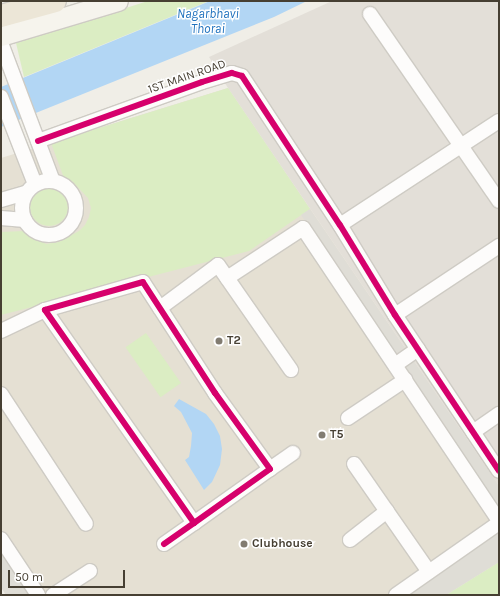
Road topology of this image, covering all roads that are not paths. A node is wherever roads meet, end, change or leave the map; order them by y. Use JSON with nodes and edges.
{"nodes":[{"id":1,"x":55,"y":1,"type":"edge"},
{"id":2,"x":118,"y":1,"type":"edge"},
{"id":3,"x":370,"y":14,"type":"dead end"},
{"id":4,"x":1,"y":16,"type":"edge"},
{"id":5,"x":2,"y":42,"type":"edge"},
{"id":6,"x":1,"y":97,"type":"edge"},
{"id":7,"x":499,"y":121,"type":"edge"},
{"id":8,"x":37,"y":139,"type":"junction"},
{"id":9,"x":459,"y":146,"type":"junction"},
{"id":10,"x":53,"y":181,"type":"junction"},
{"id":11,"x":30,"y":189,"type":"junction"},
{"id":12,"x":1,"y":200,"type":"edge"},
{"id":13,"x":499,"y":201,"type":"edge"},
{"id":14,"x":1,"y":218,"type":"edge"},
{"id":15,"x":25,"y":220,"type":"junction"},
{"id":16,"x":340,"y":225,"type":"junction"},
{"id":17,"x":499,"y":246,"type":"edge"},
{"id":18,"x":227,"y":278,"type":"junction"},
{"id":19,"x":160,"y":308,"type":"junction"},
{"id":20,"x":45,"y":310,"type":"junction"},
{"id":21,"x":395,"y":315,"type":"junction"},
{"id":22,"x":1,"y":331,"type":"edge"},
{"id":23,"x":418,"y":350,"type":"junction"},
{"id":24,"x":395,"y":365,"type":"junction"},
{"id":25,"x":291,"y":370,"type":"dead end"},
{"id":26,"x":405,"y":380,"type":"junction"},
{"id":27,"x":1,"y":394,"type":"edge"},
{"id":28,"x":499,"y":414,"type":"edge"},
{"id":29,"x":348,"y":418,"type":"dead end"},
{"id":30,"x":473,"y":432,"type":"junction"},
{"id":31,"x":293,"y":453,"type":"dead end"},
{"id":32,"x":354,"y":464,"type":"dead end"},
{"id":33,"x":270,"y":469,"type":"junction"},
{"id":34,"x":499,"y":471,"type":"edge"},
{"id":35,"x":386,"y":511,"type":"junction"},
{"id":36,"x":499,"y":522,"type":"edge"},
{"id":37,"x":194,"y":523,"type":"junction"},
{"id":38,"x":86,"y":524,"type":"dead end"},
{"id":39,"x":1,"y":539,"type":"edge"},
{"id":40,"x":350,"y":540,"type":"dead end"},
{"id":41,"x":164,"y":544,"type":"dead end"},
{"id":42,"x":90,"y":571,"type":"dead end"},
{"id":43,"x":428,"y":572,"type":"junction"},
{"id":44,"x":38,"y":595,"type":"edge"},
{"id":45,"x":53,"y":595,"type":"edge"},
{"id":46,"x":396,"y":595,"type":"edge"}],
"edges":[{"from":1,"to":4,"type":"highway"},
{"from":2,"to":5,"type":"street"},
{"from":3,"to":9,"type":"street"},
{"from":5,"to":8,"type":"street"},
{"from":6,"to":11,"type":"street"},
{"from":7,"to":9,"type":"street"},
{"from":8,"to":10,"type":"street"},
{"from":8,"to":16,"type":"street","name":"1ST MAIN ROAD"},
{"from":9,"to":13,"type":"street"},
{"from":9,"to":16,"type":"street"},
{"from":10,"to":11,"type":"street"},
{"from":10,"to":15,"type":"street"},
{"from":11,"to":12,"type":"street"},
{"from":11,"to":15,"type":"street"},
{"from":14,"to":15,"type":"street"},
{"from":16,"to":21,"type":"street"},
{"from":17,"to":21,"type":"street"},
{"from":18,"to":19,"type":"street"},
{"from":18,"to":24,"type":"street"},
{"from":18,"to":25,"type":"street"},
{"from":19,"to":20,"type":"street"},
{"from":19,"to":33,"type":"street"},
{"from":20,"to":22,"type":"street"},
{"from":20,"to":37,"type":"street"},
{"from":21,"to":23,"type":"street"},
{"from":23,"to":24,"type":"street"},
{"from":23,"to":30,"type":"street"},
{"from":24,"to":26,"type":"street"},
{"from":26,"to":29,"type":"street"},
{"from":26,"to":36,"type":"street"},
{"from":27,"to":38,"type":"street"},
{"from":28,"to":30,"type":"street"},
{"from":30,"to":34,"type":"street"},
{"from":31,"to":33,"type":"street"},
{"from":32,"to":35,"type":"street"},
{"from":33,"to":37,"type":"street"},
{"from":35,"to":40,"type":"street"},
{"from":35,"to":43,"type":"street"},
{"from":36,"to":43,"type":"street"},
{"from":37,"to":41,"type":"street"},
{"from":39,"to":44,"type":"street"},
{"from":42,"to":45,"type":"street"},
{"from":43,"to":46,"type":"street"}]}
